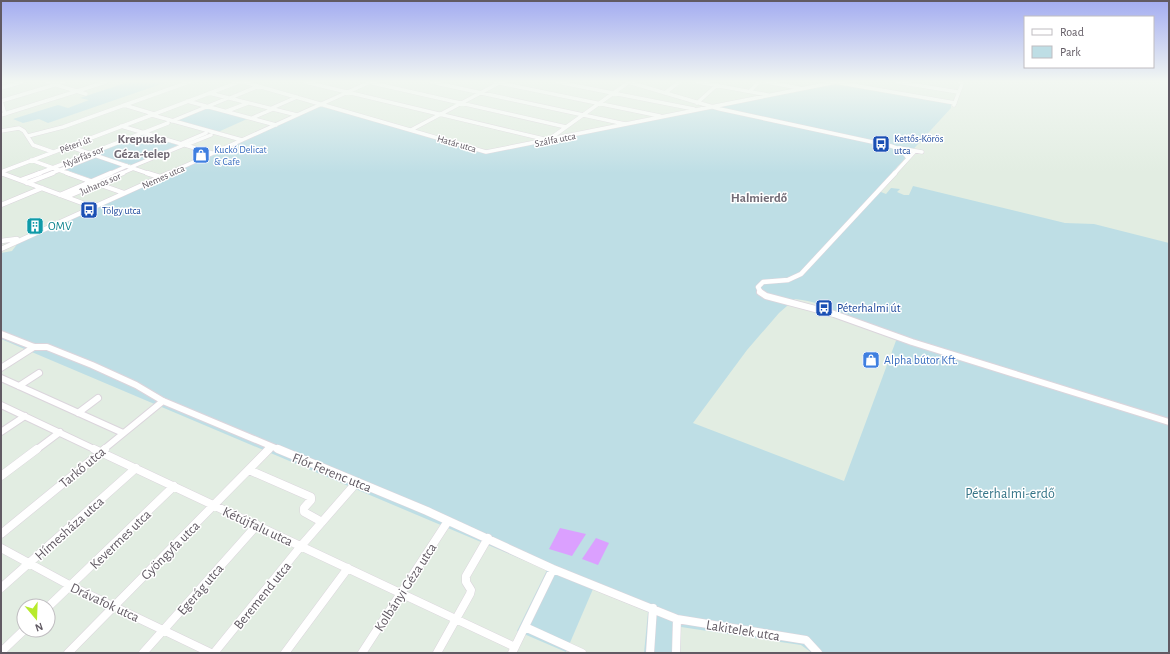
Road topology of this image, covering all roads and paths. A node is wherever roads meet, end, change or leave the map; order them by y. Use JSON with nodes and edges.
{"nodes":[{"id":1,"x":11,"y":113,"type":"edge"},
{"id":2,"x":103,"y":113,"type":"edge"},
{"id":3,"x":148,"y":113,"type":"edge"},
{"id":4,"x":157,"y":113,"type":"edge"},
{"id":5,"x":194,"y":113,"type":"edge"},
{"id":6,"x":231,"y":113,"type":"edge"},
{"id":7,"x":264,"y":113,"type":"edge"},
{"id":8,"x":287,"y":113,"type":"edge"},
{"id":9,"x":302,"y":113,"type":"edge"},
{"id":10,"x":350,"y":113,"type":"edge"},
{"id":11,"x":435,"y":113,"type":"edge"},
{"id":12,"x":444,"y":113,"type":"edge"},
{"id":13,"x":505,"y":113,"type":"edge"},
{"id":14,"x":576,"y":113,"type":"edge"},
{"id":15,"x":643,"y":113,"type":"edge"},
{"id":16,"x":685,"y":113,"type":"edge"},
{"id":17,"x":736,"y":113,"type":"edge"},
{"id":18,"x":6,"y":114,"type":"joint"},
{"id":19,"x":153,"y":114,"type":"junction"},
{"id":20,"x":441,"y":114,"type":"junction"},
{"id":21,"x":583,"y":114,"type":"junction"},
{"id":22,"x":1,"y":115,"type":"edge"},
{"id":23,"x":297,"y":115,"type":"junction"},
{"id":24,"x":663,"y":117,"type":"junction"},
{"id":25,"x":252,"y":118,"type":"junction"},
{"id":26,"x":172,"y":122,"type":"junction"},
{"id":27,"x":168,"y":123,"type":"dead end"},
{"id":28,"x":627,"y":124,"type":"junction"},
{"id":29,"x":276,"y":125,"type":"junction"},
{"id":30,"x":120,"y":126,"type":"junction"},
{"id":31,"x":566,"y":126,"type":"junction"},
{"id":32,"x":411,"y":130,"type":"junction"},
{"id":33,"x":1,"y":131,"type":"edge"},
{"id":34,"x":142,"y":132,"type":"junction"},
{"id":35,"x":206,"y":133,"type":"dead end"},
{"id":36,"x":148,"y":134,"type":"junction"},
{"id":37,"x":211,"y":135,"type":"dead end"},
{"id":38,"x":28,"y":136,"type":"junction"},
{"id":39,"x":242,"y":140,"type":"junction"},
{"id":40,"x":549,"y":140,"type":"junction"},
{"id":41,"x":183,"y":145,"type":"junction"},
{"id":42,"x":68,"y":146,"type":"junction"},
{"id":43,"x":895,"y":147,"type":"junction"},
{"id":44,"x":915,"y":151,"type":"junction"},
{"id":45,"x":53,"y":152,"type":"junction"},
{"id":46,"x":486,"y":152,"type":"joint"},
{"id":47,"x":922,"y":152,"type":"dead end"},
{"id":48,"x":89,"y":154,"type":"junction"},
{"id":49,"x":212,"y":154,"type":"junction"},
{"id":50,"x":95,"y":156,"type":"junction"},
{"id":51,"x":907,"y":157,"type":"junction"},
{"id":52,"x":31,"y":160,"type":"junction"},
{"id":53,"x":131,"y":167,"type":"junction"},
{"id":54,"x":53,"y":168,"type":"junction"},
{"id":55,"x":59,"y":170,"type":"junction"},
{"id":56,"x":1,"y":172,"type":"edge"},
{"id":57,"x":160,"y":177,"type":"junction"},
{"id":58,"x":21,"y":180,"type":"junction"},
{"id":59,"x":91,"y":181,"type":"junction"},
{"id":60,"x":26,"y":182,"type":"junction"},
{"id":61,"x":98,"y":184,"type":"junction"},
{"id":62,"x":42,"y":188,"type":"junction"},
{"id":63,"x":124,"y":193,"type":"junction"},
{"id":64,"x":60,"y":195,"type":"junction"},
{"id":65,"x":66,"y":197,"type":"junction"},
{"id":66,"x":1,"y":205,"type":"edge"},
{"id":67,"x":93,"y":207,"type":"junction"},
{"id":68,"x":5,"y":244,"type":"edge"},
{"id":69,"x":1,"y":334,"type":"edge"},
{"id":70,"x":34,"y":347,"type":"junction"},
{"id":71,"x":1,"y":368,"type":"edge"},
{"id":72,"x":39,"y":373,"type":"dead end"},
{"id":73,"x":1,"y":378,"type":"edge"},
{"id":74,"x":19,"y":386,"type":"junction"},
{"id":75,"x":98,"y":398,"type":"dead end"},
{"id":76,"x":163,"y":401,"type":"junction"},
{"id":77,"x":1,"y":404,"type":"edge"},
{"id":78,"x":78,"y":413,"type":"junction"},
{"id":79,"x":25,"y":416,"type":"junction"},
{"id":80,"x":1169,"y":422,"type":"edge"},
{"id":81,"x":1,"y":432,"type":"edge"},
{"id":82,"x":60,"y":432,"type":"junction"},
{"id":83,"x":123,"y":433,"type":"junction"},
{"id":84,"x":271,"y":447,"type":"junction"},
{"id":85,"x":100,"y":451,"type":"junction"},
{"id":86,"x":136,"y":468,"type":"junction"},
{"id":87,"x":249,"y":470,"type":"junction"},
{"id":88,"x":1,"y":476,"type":"edge"},
{"id":89,"x":357,"y":482,"type":"junction"},
{"id":90,"x":174,"y":486,"type":"junction"},
{"id":91,"x":214,"y":505,"type":"junction"},
{"id":92,"x":448,"y":521,"type":"junction"},
{"id":93,"x":322,"y":522,"type":"junction"},
{"id":94,"x":257,"y":525,"type":"junction"},
{"id":95,"x":1,"y":534,"type":"edge"},
{"id":96,"x":488,"y":538,"type":"junction"},
{"id":97,"x":301,"y":546,"type":"junction"},
{"id":98,"x":1,"y":548,"type":"edge"},
{"id":99,"x":30,"y":563,"type":"junction"},
{"id":100,"x":348,"y":568,"type":"junction"},
{"id":101,"x":553,"y":569,"type":"junction"},
{"id":102,"x":71,"y":586,"type":"junction"},
{"id":103,"x":1,"y":588,"type":"edge"},
{"id":104,"x":400,"y":593,"type":"junction"},
{"id":105,"x":56,"y":600,"type":"edge"},
{"id":106,"x":114,"y":606,"type":"junction"},
{"id":107,"x":653,"y":608,"type":"junction"},
{"id":108,"x":664,"y":613,"type":"joint"},
{"id":109,"x":456,"y":619,"type":"junction"},
{"id":110,"x":677,"y":619,"type":"junction"},
{"id":111,"x":525,"y":627,"type":"junction"},
{"id":112,"x":164,"y":629,"type":"junction"},
{"id":113,"x":16,"y":638,"type":"edge"},
{"id":114,"x":514,"y":650,"type":"edge"},
{"id":115,"x":1,"y":652,"type":"edge"},
{"id":116,"x":68,"y":653,"type":"edge"},
{"id":117,"x":143,"y":653,"type":"edge"},
{"id":118,"x":212,"y":653,"type":"edge"},
{"id":119,"x":286,"y":653,"type":"edge"},
{"id":120,"x":362,"y":653,"type":"edge"},
{"id":121,"x":437,"y":653,"type":"edge"},
{"id":122,"x":582,"y":653,"type":"edge"},
{"id":123,"x":650,"y":653,"type":"edge"},
{"id":124,"x":676,"y":653,"type":"edge"},
{"id":125,"x":818,"y":653,"type":"edge"}],
"edges":[{"from":1,"to":18,"type":"street"},
{"from":2,"to":38,"type":"street"},
{"from":3,"to":19,"type":"street"},
{"from":4,"to":19,"type":"street","name":"Péteri út"},
{"from":5,"to":26,"type":"street"},
{"from":6,"to":25,"type":"street"},
{"from":7,"to":25,"type":"street"},
{"from":8,"to":23,"type":"street"},
{"from":9,"to":23,"type":"street","name":"Nemes utca"},
{"from":10,"to":32,"type":"street","name":"Határ utca"},
{"from":11,"to":20,"type":"street"},
{"from":12,"to":20,"type":"street"},
{"from":13,"to":31,"type":"street"},
{"from":14,"to":21,"type":"street"},
{"from":15,"to":24,"type":"street"},
{"from":16,"to":24,"type":"street","name":"Szálfa utca"},
{"from":17,"to":43,"type":"street"},
{"from":18,"to":22,"type":"street"},
{"from":19,"to":26,"type":"street"},
{"from":19,"to":30,"type":"street","name":"Péteri út"},
{"from":20,"to":32,"type":"street"},
{"from":20,"to":40,"type":"street"},
{"from":21,"to":28,"type":"street"},
{"from":21,"to":31,"type":"street"},
{"from":23,"to":29,"type":"street","name":"Nemes utca"},
{"from":24,"to":28,"type":"street","name":"Szálfa utca"},
{"from":25,"to":29,"type":"street"},
{"from":26,"to":36,"type":"street"},
{"from":26,"to":39,"type":"street"},
{"from":27,"to":34,"type":"street","name":"Nyárfás sor"},
{"from":28,"to":40,"type":"street","name":"Szálfa utca"},
{"from":29,"to":39,"type":"street","name":"Nemes utca"},
{"from":30,"to":34,"type":"street"},
{"from":30,"to":42,"type":"street","name":"Péteri út"},
{"from":31,"to":40,"type":"street"},
{"from":32,"to":46,"type":"street","name":"Határ utca"},
{"from":33,"to":38,"type":"street"},
{"from":34,"to":36,"type":"street"},
{"from":34,"to":48,"type":"street","name":"Nyárfás sor"},
{"from":35,"to":41,"type":"street","name":"Juharos sor"},
{"from":36,"to":41,"type":"street"},
{"from":37,"to":41,"type":"street","name":"Juharos sor"},
{"from":38,"to":45,"type":"street"},
{"from":39,"to":49,"type":"street","name":"Nemes utca"},
{"from":40,"to":46,"type":"street","name":"Szálfa utca"},
{"from":41,"to":49,"type":"street"},
{"from":41,"to":53,"type":"street","name":"Juharos sor"},
{"from":42,"to":45,"type":"street","name":"Péteri út"},
{"from":42,"to":48,"type":"street"},
{"from":43,"to":44,"type":"street"},
{"from":43,"to":51,"type":"street"},
{"from":44,"to":47,"type":"street"},
{"from":44,"to":51,"type":"street"},
{"from":45,"to":52,"type":"street","name":"Péteri út"},
{"from":48,"to":50,"type":"street"},
{"from":48,"to":54,"type":"street","name":"Nyárfás sor"},
{"from":49,"to":57,"type":"street","name":"Nemes utca"},
{"from":50,"to":53,"type":"street"},
{"from":50,"to":55,"type":"street","name":"Nyárfás sor"},
{"from":51,"to":80,"type":"street"},
{"from":52,"to":54,"type":"street"},
{"from":52,"to":56,"type":"street","name":"Péteri út"},
{"from":53,"to":57,"type":"street"},
{"from":53,"to":59,"type":"street","name":"Juharos sor"},
{"from":53,"to":61,"type":"street","name":"Juharos sor"},
{"from":54,"to":55,"type":"street"},
{"from":54,"to":58,"type":"street","name":"Nyárfás sor"},
{"from":55,"to":59,"type":"street"},
{"from":55,"to":60,"type":"street","name":"Nyárfás sor"},
{"from":56,"to":58,"type":"street"},
{"from":57,"to":63,"type":"street","name":"Nemes utca"},
{"from":58,"to":60,"type":"street"},
{"from":59,"to":61,"type":"street"},
{"from":59,"to":64,"type":"street","name":"Juharos sor"},
{"from":60,"to":62,"type":"street"},
{"from":61,"to":63,"type":"street"},
{"from":61,"to":65,"type":"street","name":"Juharos sor"},
{"from":62,"to":64,"type":"street"},
{"from":62,"to":66,"type":"street"},
{"from":63,"to":67,"type":"street","name":"Nemes utca"},
{"from":64,"to":65,"type":"street"},
{"from":65,"to":67,"type":"street"},
{"from":67,"to":68,"type":"street","name":"Nemes utca"},
{"from":69,"to":70,"type":"street","name":"Flór Ferenc utca"},
{"from":70,"to":71,"type":"street"},
{"from":70,"to":76,"type":"street","name":"Flór Ferenc utca"},
{"from":72,"to":74,"type":"street"},
{"from":73,"to":74,"type":"street"},
{"from":74,"to":78,"type":"street"},
{"from":75,"to":78,"type":"street"},
{"from":76,"to":83,"type":"street","name":"Tarkő utca"},
{"from":76,"to":84,"type":"street","name":"Flór Ferenc utca"},
{"from":77,"to":79,"type":"street","name":"Kétújfalu utca"},
{"from":78,"to":83,"type":"street"},
{"from":79,"to":81,"type":"street"},
{"from":79,"to":82,"type":"street","name":"Kétújfalu utca"},
{"from":82,"to":85,"type":"street","name":"Kétújfalu utca"},
{"from":82,"to":88,"type":"street"},
{"from":83,"to":85,"type":"street","name":"Tarkő utca"},
{"from":84,"to":87,"type":"street","name":"Gyöngyfa utca"},
{"from":84,"to":89,"type":"street","name":"Flór Ferenc utca"},
{"from":85,"to":86,"type":"street","name":"Kétújfalu utca"},
{"from":85,"to":95,"type":"street","name":"Tarkő utca"},
{"from":86,"to":90,"type":"street","name":"Kétújfalu utca"},
{"from":86,"to":99,"type":"street","name":"Hímesháza utca"},
{"from":87,"to":91,"type":"street","name":"Gyöngyfa utca"},
{"from":87,"to":93,"type":"street"},
{"from":89,"to":92,"type":"street","name":"Flór Ferenc utca"},
{"from":89,"to":93,"type":"street","name":"Beremend utca"},
{"from":90,"to":91,"type":"street","name":"Kétújfalu utca"},
{"from":90,"to":102,"type":"street","name":"Kevermes utca"},
{"from":91,"to":94,"type":"street","name":"Kétújfalu utca"},
{"from":91,"to":106,"type":"street","name":"Gyöngyfa utca"},
{"from":92,"to":96,"type":"street","name":"Flór Ferenc utca"},
{"from":92,"to":104,"type":"street","name":"Kolbányi Géza utca"},
{"from":93,"to":97,"type":"street","name":"Beremend utca"},
{"from":94,"to":97,"type":"street","name":"Kétújfalu utca"},
{"from":94,"to":112,"type":"street","name":"Egerág utca"},
{"from":96,"to":101,"type":"street","name":"Flór Ferenc utca"},
{"from":96,"to":109,"type":"street"},
{"from":97,"to":100,"type":"street","name":"Kétújfalu utca"},
{"from":97,"to":118,"type":"street","name":"Beremend utca"},
{"from":98,"to":99,"type":"street","name":"Drávafok utca"},
{"from":99,"to":102,"type":"street","name":"Drávafok utca"},
{"from":99,"to":103,"type":"street","name":"Hímesháza utca"},
{"from":100,"to":104,"type":"street","name":"Kétújfalu utca"},
{"from":100,"to":119,"type":"street"},
{"from":101,"to":107,"type":"street","name":"Flór Ferenc utca"},
{"from":101,"to":111,"type":"street"},
{"from":102,"to":105,"type":"street","name":"Kevermes utca"},
{"from":102,"to":106,"type":"street","name":"Drávafok utca"},
{"from":104,"to":109,"type":"street","name":"Kétújfalu utca"},
{"from":104,"to":120,"type":"street","name":"Kolbányi Géza utca"},
{"from":106,"to":112,"type":"street","name":"Drávafok utca"},
{"from":106,"to":116,"type":"street","name":"Gyöngyfa utca"},
{"from":107,"to":108,"type":"street","name":"Flór Ferenc utca"},
{"from":107,"to":123,"type":"street"},
{"from":108,"to":110,"type":"street","name":"Lakitelek utca"},
{"from":109,"to":114,"type":"street","name":"Kétújfalu utca"},
{"from":109,"to":121,"type":"street"},
{"from":110,"to":124,"type":"street"},
{"from":110,"to":125,"type":"street","name":"Lakitelek utca"},
{"from":111,"to":114,"type":"street"},
{"from":111,"to":122,"type":"street"},
{"from":112,"to":117,"type":"street","name":"Egerág utca"},
{"from":112,"to":118,"type":"street","name":"Drávafok utca"},
{"from":113,"to":115,"type":"street"}]}
